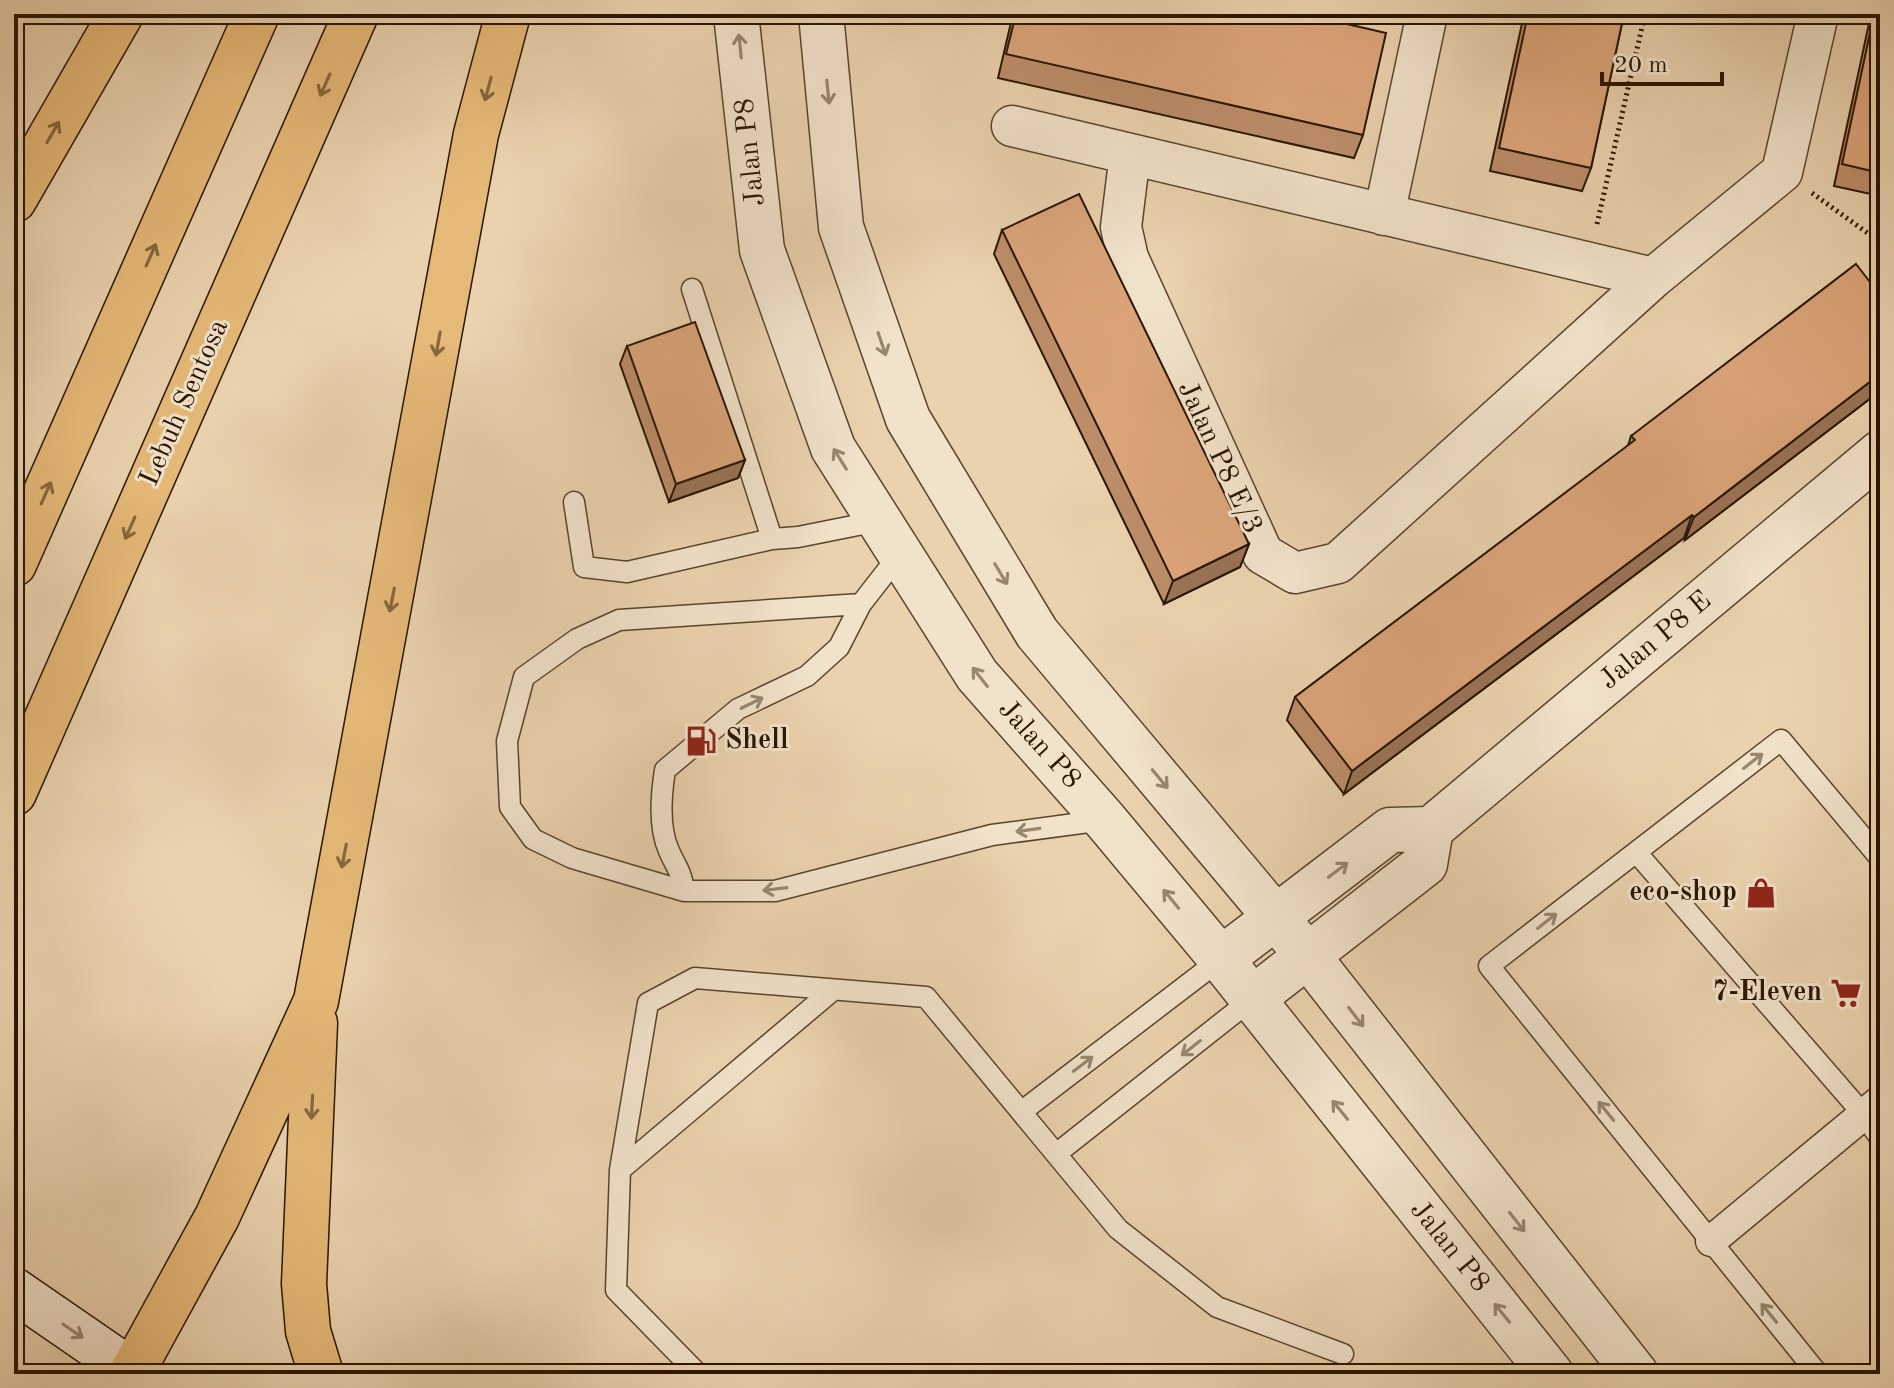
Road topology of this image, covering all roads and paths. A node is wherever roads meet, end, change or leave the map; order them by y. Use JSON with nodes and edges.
{"nodes":[{"id":1,"x":121,"y":14,"type":"edge"},
{"id":2,"x":257,"y":14,"type":"edge"},
{"id":3,"x":356,"y":14,"type":"edge"},
{"id":4,"x":508,"y":14,"type":"edge"},
{"id":5,"x":736,"y":14,"type":"edge"},
{"id":6,"x":821,"y":14,"type":"edge"},
{"id":7,"x":1427,"y":14,"type":"edge"},
{"id":8,"x":1645,"y":14,"type":"edge"},
{"id":9,"x":1818,"y":14,"type":"edge"},
{"id":10,"x":1012,"y":126,"type":"dead end"},
{"id":11,"x":1130,"y":154,"type":"junction"},
{"id":12,"x":1782,"y":172,"type":"junction"},
{"id":13,"x":14,"y":200,"type":"edge"},
{"id":14,"x":1384,"y":215,"type":"junction"},
{"id":15,"x":1880,"y":242,"type":"edge"},
{"id":16,"x":1588,"y":263,"type":"junction"},
{"id":17,"x":1653,"y":278,"type":"junction"},
{"id":18,"x":692,"y":289,"type":"dead end"},
{"id":19,"x":1880,"y":453,"type":"edge"},
{"id":20,"x":574,"y":502,"type":"dead end"},
{"id":21,"x":889,"y":538,"type":"junction"},
{"id":22,"x":772,"y":539,"type":"junction"},
{"id":23,"x":14,"y":564,"type":"edge"},
{"id":24,"x":861,"y":604,"type":"junction"},
{"id":25,"x":14,"y":793,"type":"edge"},
{"id":26,"x":1105,"y":820,"type":"junction"},
{"id":27,"x":1431,"y":829,"type":"junction"},
{"id":28,"x":1636,"y":852,"type":"junction"},
{"id":29,"x":1880,"y":858,"type":"edge"},
{"id":30,"x":684,"y":891,"type":"junction"},
{"id":31,"x":1276,"y":917,"type":"junction"},
{"id":32,"x":1308,"y":956,"type":"junction"},
{"id":33,"x":1221,"y":959,"type":"junction"},
{"id":34,"x":833,"y":990,"type":"junction"},
{"id":35,"x":1252,"y":999,"type":"junction"},
{"id":36,"x":316,"y":1001,"type":"junction"},
{"id":37,"x":1021,"y":1112,"type":"junction"},
{"id":38,"x":1875,"y":1118,"type":"edge"},
{"id":39,"x":1056,"y":1154,"type":"junction"},
{"id":40,"x":620,"y":1170,"type":"junction"},
{"id":41,"x":1711,"y":1241,"type":"junction"},
{"id":42,"x":14,"y":1290,"type":"edge"},
{"id":43,"x":1343,"y":1354,"type":"dead end"},
{"id":44,"x":133,"y":1373,"type":"edge"},
{"id":45,"x":321,"y":1374,"type":"edge"},
{"id":46,"x":698,"y":1374,"type":"edge"},
{"id":47,"x":1551,"y":1374,"type":"edge"},
{"id":48,"x":1636,"y":1374,"type":"edge"},
{"id":49,"x":1818,"y":1374,"type":"edge"}],
"edges":[{"from":13,"to":1,"type":"main road","one_way":true},
{"from":23,"to":2,"type":"main road","one_way":true},
{"from":3,"to":25,"type":"main road","name":"Lebuh Sentosa","one_way":true},
{"from":4,"to":36,"type":"main road","one_way":true},
{"from":21,"to":5,"type":"street","name":"Jalan P8","one_way":true},
{"from":6,"to":31,"type":"street","one_way":true},
{"from":7,"to":14,"type":"street"},
{"from":8,"to":16,"type":"path"},
{"from":9,"to":12,"type":"street"},
{"from":10,"to":11,"type":"street"},
{"from":11,"to":14,"type":"street"},
{"from":11,"to":17,"type":"street","name":"Jalan P8 E/3"},
{"from":12,"to":15,"type":"path"},
{"from":12,"to":17,"type":"street","name":"Jalan P8 E/3"},
{"from":14,"to":16,"type":"street"},
{"from":16,"to":17,"type":"street"},
{"from":18,"to":22,"type":"lane"},
{"from":19,"to":27,"type":"street","name":"Jalan P8 E"},
{"from":20,"to":22,"type":"lane"},
{"from":21,"to":22,"type":"lane"},
{"from":21,"to":24,"type":"lane"},
{"from":26,"to":21,"type":"street","name":"Jalan P8","one_way":true},
{"from":30,"to":24,"type":"lane","one_way":true},
{"from":24,"to":30,"type":"lane"},
{"from":26,"to":30,"type":"lane","one_way":true},
{"from":33,"to":26,"type":"street","name":"Jalan P8","one_way":true},
{"from":31,"to":27,"type":"street","one_way":true},
{"from":27,"to":32,"type":"street"},
{"from":28,"to":29,"type":"lane","one_way":true},
{"from":28,"to":38,"type":"lane"},
{"from":41,"to":28,"type":"lane","one_way":true},
{"from":31,"to":32,"type":"street"},
{"from":31,"to":33,"type":"street"},
{"from":32,"to":35,"type":"street"},
{"from":32,"to":48,"type":"street","one_way":true},
{"from":33,"to":35,"type":"street","name":"Jalan P8"},
{"from":37,"to":33,"type":"lane","one_way":true},
{"from":34,"to":37,"type":"lane"},
{"from":34,"to":40,"type":"lane"},
{"from":34,"to":40,"type":"lane"},
{"from":35,"to":39,"type":"lane","one_way":true},
{"from":47,"to":35,"type":"street","name":"Jalan P8","one_way":true},
{"from":36,"to":44,"type":"main road"},
{"from":36,"to":45,"type":"main road","one_way":true},
{"from":37,"to":39,"type":"lane"},
{"from":38,"to":41,"type":"street"},
{"from":39,"to":43,"type":"lane"},
{"from":40,"to":46,"type":"lane"},
{"from":49,"to":41,"type":"lane","one_way":true},
{"from":42,"to":44,"type":"street","one_way":true}]}
